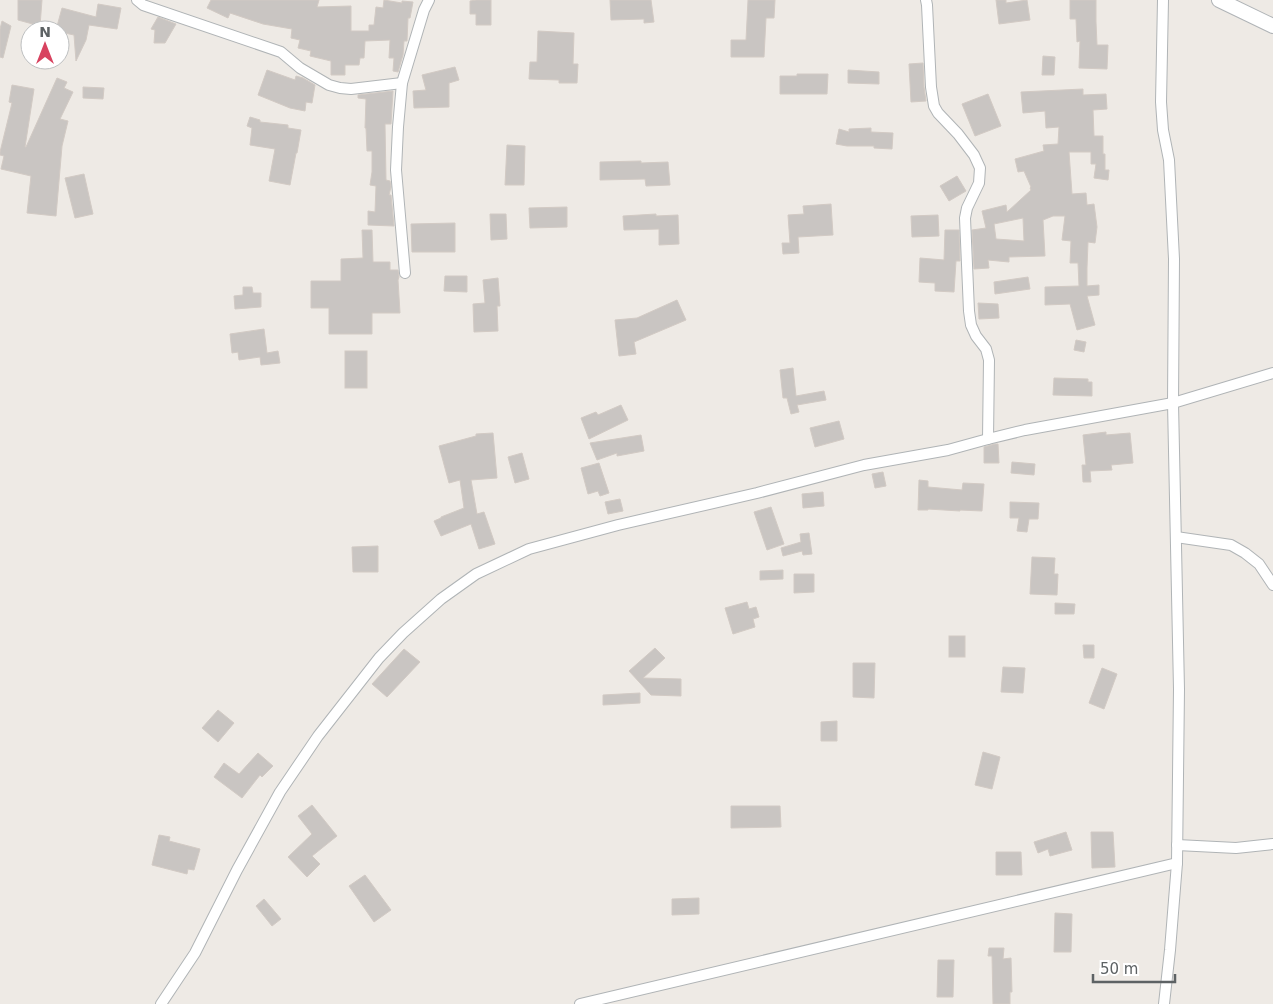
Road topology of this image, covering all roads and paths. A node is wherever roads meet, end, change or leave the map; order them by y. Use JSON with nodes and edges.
{"nodes":[{"id":1,"x":137,"y":0,"type":"edge"},
{"id":2,"x":429,"y":0,"type":"edge"},
{"id":3,"x":926,"y":0,"type":"edge"},
{"id":4,"x":1163,"y":0,"type":"edge"},
{"id":5,"x":1219,"y":0,"type":"edge"},
{"id":6,"x":1273,"y":26,"type":"edge"},
{"id":7,"x":402,"y":83,"type":"junction"},
{"id":8,"x":405,"y":273,"type":"dead end"},
{"id":9,"x":1273,"y":373,"type":"edge"},
{"id":10,"x":1173,"y":403,"type":"junction"},
{"id":11,"x":988,"y":438,"type":"junction"},
{"id":12,"x":1176,"y":537,"type":"junction"},
{"id":13,"x":1273,"y":584,"type":"edge"},
{"id":14,"x":1273,"y":844,"type":"edge"},
{"id":15,"x":1177,"y":845,"type":"junction"},
{"id":16,"x":1177,"y":863,"type":"junction"},
{"id":17,"x":161,"y":1004,"type":"edge"},
{"id":18,"x":580,"y":1004,"type":"edge"},
{"id":19,"x":1164,"y":1004,"type":"edge"}],
"edges":[{"from":1,"to":7,"type":"street"},
{"from":2,"to":7,"type":"street"},
{"from":3,"to":11,"type":"street"},
{"from":4,"to":10,"type":"street"},
{"from":5,"to":6,"type":"street"},
{"from":7,"to":8,"type":"street"},
{"from":9,"to":10,"type":"street"},
{"from":10,"to":11,"type":"street"},
{"from":10,"to":12,"type":"street"},
{"from":11,"to":17,"type":"street"},
{"from":12,"to":13,"type":"street"},
{"from":12,"to":15,"type":"street"},
{"from":14,"to":15,"type":"street"},
{"from":15,"to":16,"type":"street"},
{"from":16,"to":18,"type":"street"},
{"from":16,"to":19,"type":"street"}]}
